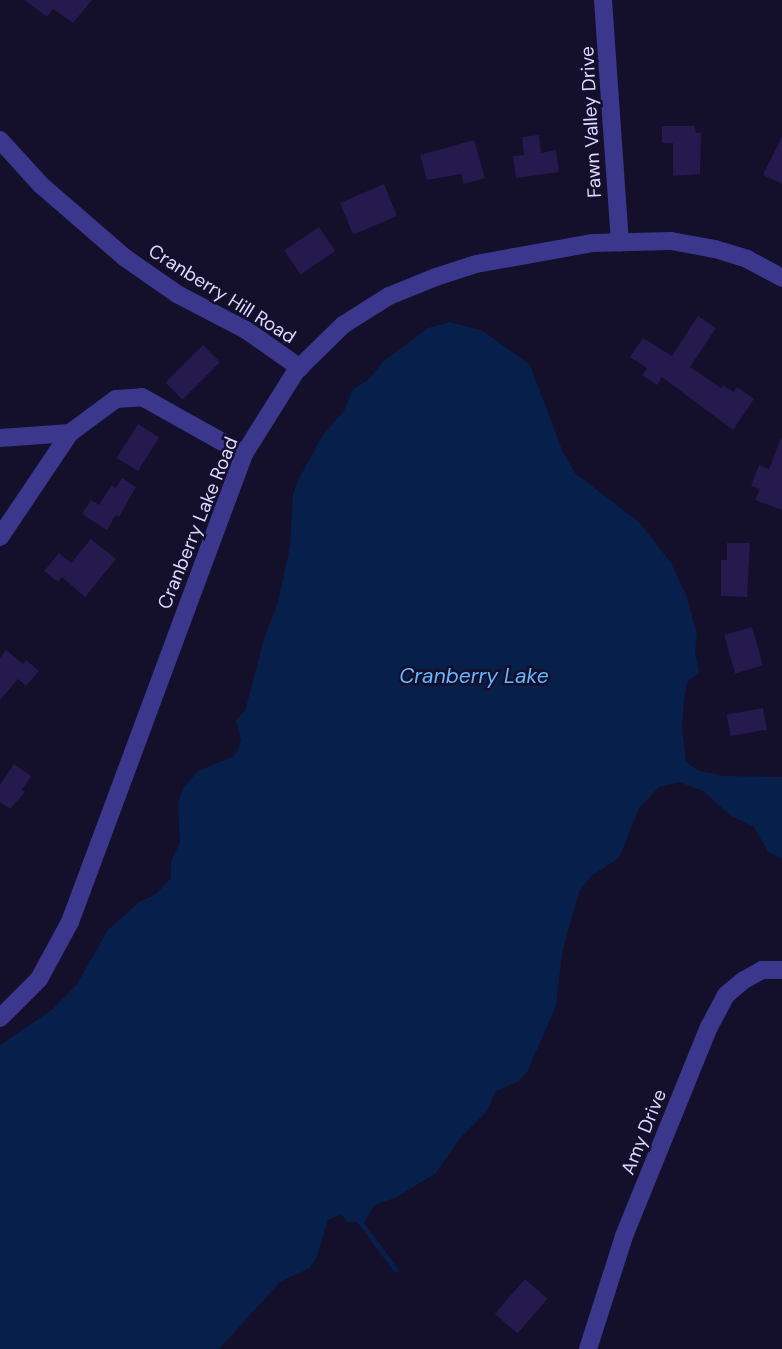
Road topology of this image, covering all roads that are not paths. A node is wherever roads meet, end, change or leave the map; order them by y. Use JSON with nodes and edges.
{"nodes":[{"id":1,"x":603,"y":0,"type":"edge"},
{"id":2,"x":0,"y":140,"type":"edge"},
{"id":3,"x":620,"y":242,"type":"junction"},
{"id":4,"x":782,"y":278,"type":"edge"},
{"id":5,"x":300,"y":368,"type":"junction"},
{"id":6,"x":70,"y":433,"type":"junction"},
{"id":7,"x":0,"y":438,"type":"edge"},
{"id":8,"x":244,"y":454,"type":"junction"},
{"id":9,"x":0,"y":537,"type":"edge"},
{"id":10,"x":782,"y":970,"type":"edge"},
{"id":11,"x":0,"y":1018,"type":"edge"},
{"id":12,"x":588,"y":1349,"type":"edge"}],
"edges":[{"from":1,"to":3,"type":"street","name":"Fawn Valley Drive"},
{"from":2,"to":5,"type":"street","name":"Cranberry Hill Road"},
{"from":3,"to":4,"type":"street","name":"Cranberry Lake Road"},
{"from":3,"to":5,"type":"street","name":"Cranberry Lake Road"},
{"from":5,"to":8,"type":"street","name":"Cranberry Lake Road"},
{"from":6,"to":7,"type":"street"},
{"from":6,"to":8,"type":"street"},
{"from":6,"to":9,"type":"street"},
{"from":8,"to":11,"type":"street","name":"Cranberry Lake Road"},
{"from":10,"to":12,"type":"street","name":"Amy Drive"}]}
